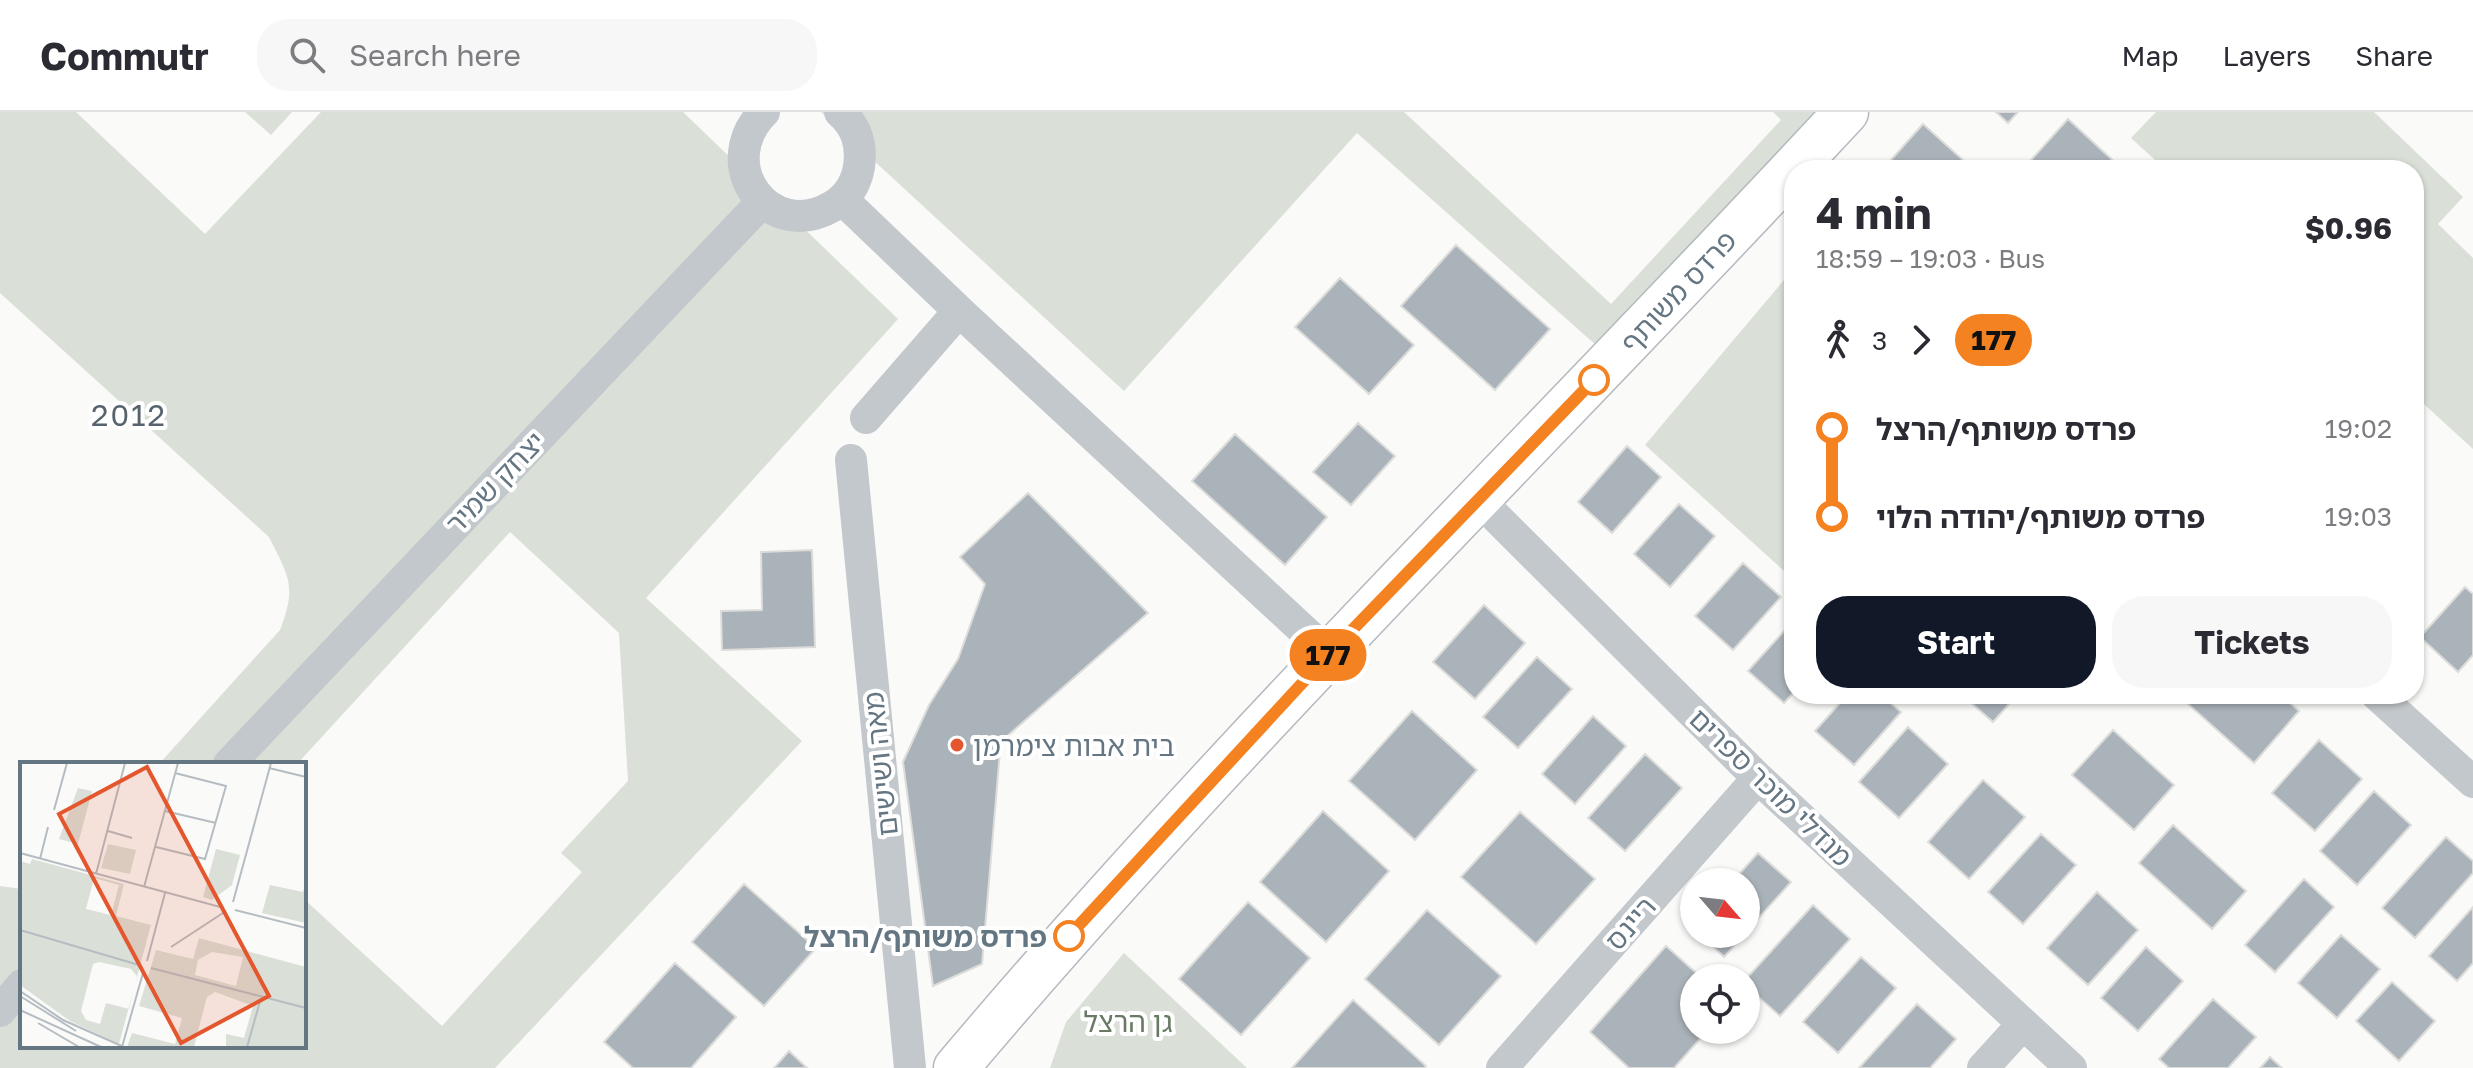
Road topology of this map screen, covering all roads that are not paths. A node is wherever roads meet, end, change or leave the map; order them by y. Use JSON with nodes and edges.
{"nodes":[{"id":1,"x":1846,"y":112,"type":"edge"},
{"id":2,"x":761,"y":113,"type":"edge"},
{"id":3,"x":843,"y":113,"type":"edge"},
{"id":4,"x":1810,"y":160,"type":"edge"},
{"id":5,"x":1784,"y":187,"type":"edge"},
{"id":6,"x":843,"y":200,"type":"junction"},
{"id":7,"x":762,"y":202,"type":"junction"},
{"id":8,"x":959,"y":311,"type":"junction"},
{"id":9,"x":866,"y":418,"type":"dead end"},
{"id":10,"x":851,"y":460,"type":"dead end"},
{"id":11,"x":1478,"y":499,"type":"junction"},
{"id":12,"x":1329,"y":654,"type":"junction"},
{"id":13,"x":2387,"y":704,"type":"edge"},
{"id":14,"x":231,"y":762,"type":"edge"},
{"id":15,"x":1758,"y":778,"type":"junction"},
{"id":16,"x":2473,"y":782,"type":"edge"},
{"id":17,"x":2023,"y":1024,"type":"junction"},
{"id":18,"x":910,"y":1068,"type":"edge"},
{"id":19,"x":956,"y":1068,"type":"edge"},
{"id":20,"x":1502,"y":1068,"type":"edge"},
{"id":21,"x":1983,"y":1068,"type":"edge"},
{"id":22,"x":2071,"y":1068,"type":"edge"}],
"edges":[{"from":1,"to":4,"type":"street","name":"פרדס משותף"},
{"from":2,"to":7,"type":"street"},
{"from":3,"to":6,"type":"street"},
{"from":5,"to":11,"type":"street","name":"פרדס משותף"},
{"from":6,"to":7,"type":"street"},
{"from":6,"to":8,"type":"street"},
{"from":7,"to":14,"type":"street","name":"יצחק שמיר"},
{"from":8,"to":9,"type":"street"},
{"from":8,"to":12,"type":"street"},
{"from":10,"to":18,"type":"street","name":"מאה ושישים"},
{"from":11,"to":12,"type":"street","name":"פרדס משותף"},
{"from":11,"to":15,"type":"street","name":"מנדלי מוכר ספרים"},
{"from":12,"to":19,"type":"street","name":"פרדס משותף"},
{"from":13,"to":16,"type":"street"},
{"from":15,"to":17,"type":"street","name":"מנדלי מוכר ספרים"},
{"from":15,"to":20,"type":"street","name":"ריינס"},
{"from":17,"to":21,"type":"street"},
{"from":17,"to":22,"type":"street","name":"מנדלי מוכר ספרים"}]}
